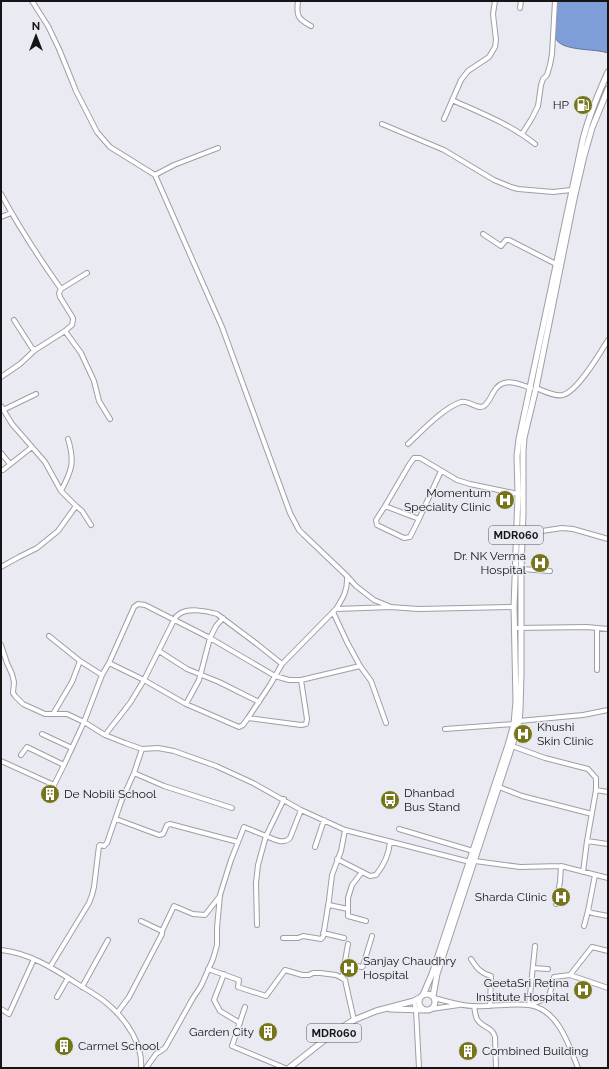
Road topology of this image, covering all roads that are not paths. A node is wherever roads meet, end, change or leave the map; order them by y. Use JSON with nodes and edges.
{"nodes":[{"id":1,"x":32,"y":1,"type":"edge"},
{"id":2,"x":298,"y":1,"type":"edge"},
{"id":3,"x":495,"y":1,"type":"edge"},
{"id":4,"x":521,"y":1,"type":"edge"},
{"id":5,"x":554,"y":1,"type":"edge"},
{"id":6,"x":520,"y":8,"type":"dead end"},
{"id":7,"x":311,"y":26,"type":"dead end"},
{"id":8,"x":608,"y":72,"type":"edge"},
{"id":9,"x":608,"y":89,"type":"edge"},
{"id":10,"x":452,"y":100,"type":"junction"},
{"id":11,"x":593,"y":106,"type":"junction"},
{"id":12,"x":599,"y":109,"type":"junction"},
{"id":13,"x":444,"y":119,"type":"dead end"},
{"id":14,"x":382,"y":124,"type":"dead end"},
{"id":15,"x":522,"y":134,"type":"junction"},
{"id":16,"x":535,"y":144,"type":"dead end"},
{"id":17,"x":218,"y":148,"type":"dead end"},
{"id":18,"x":155,"y":175,"type":"junction"},
{"id":19,"x":571,"y":190,"type":"junction"},
{"id":20,"x":1,"y":194,"type":"edge"},
{"id":21,"x":11,"y":213,"type":"junction"},
{"id":22,"x":1,"y":216,"type":"edge"},
{"id":23,"x":483,"y":234,"type":"dead end"},
{"id":24,"x":556,"y":264,"type":"junction"},
{"id":25,"x":87,"y":273,"type":"dead end"},
{"id":26,"x":555,"y":279,"type":"junction"},
{"id":27,"x":61,"y":289,"type":"junction"},
{"id":28,"x":14,"y":320,"type":"dead end"},
{"id":29,"x":65,"y":331,"type":"junction"},
{"id":30,"x":608,"y":340,"type":"edge"},
{"id":31,"x":35,"y":350,"type":"junction"},
{"id":32,"x":1,"y":377,"type":"edge"},
{"id":33,"x":533,"y":388,"type":"junction"},
{"id":34,"x":36,"y":394,"type":"dead end"},
{"id":35,"x":2,"y":408,"type":"edge"},
{"id":36,"x":110,"y":419,"type":"dead end"},
{"id":37,"x":68,"y":439,"type":"dead end"},
{"id":38,"x":408,"y":444,"type":"dead end"},
{"id":39,"x":32,"y":447,"type":"junction"},
{"id":40,"x":1,"y":453,"type":"edge"},
{"id":41,"x":10,"y":464,"type":"junction"},
{"id":42,"x":3,"y":470,"type":"dead end"},
{"id":43,"x":442,"y":471,"type":"junction"},
{"id":44,"x":61,"y":491,"type":"junction"},
{"id":45,"x":518,"y":494,"type":"junction"},
{"id":46,"x":76,"y":506,"type":"junction"},
{"id":47,"x":385,"y":506,"type":"junction"},
{"id":48,"x":419,"y":519,"type":"junction"},
{"id":49,"x":91,"y":525,"type":"dead end"},
{"id":50,"x":522,"y":534,"type":"junction"},
{"id":51,"x":608,"y":539,"type":"edge"},
{"id":52,"x":1,"y":567,"type":"edge"},
{"id":53,"x":521,"y":569,"type":"junction"},
{"id":54,"x":550,"y":571,"type":"dead end"},
{"id":55,"x":347,"y":576,"type":"junction"},
{"id":56,"x":391,"y":607,"type":"junction"},
{"id":57,"x":514,"y":607,"type":"junction"},
{"id":58,"x":335,"y":610,"type":"junction"},
{"id":59,"x":223,"y":618,"type":"junction"},
{"id":60,"x":174,"y":620,"type":"junction"},
{"id":61,"x":515,"y":627,"type":"junction"},
{"id":62,"x":521,"y":627,"type":"junction"},
{"id":63,"x":597,"y":629,"type":"junction"},
{"id":64,"x":608,"y":629,"type":"edge"},
{"id":65,"x":49,"y":636,"type":"dead end"},
{"id":66,"x":210,"y":638,"type":"junction"},
{"id":67,"x":2,"y":648,"type":"edge"},
{"id":68,"x":159,"y":651,"type":"junction"},
{"id":69,"x":80,"y":661,"type":"junction"},
{"id":70,"x":109,"y":663,"type":"junction"},
{"id":71,"x":282,"y":664,"type":"junction"},
{"id":72,"x":360,"y":666,"type":"junction"},
{"id":73,"x":597,"y":670,"type":"dead end"},
{"id":74,"x":201,"y":674,"type":"junction"},
{"id":75,"x":102,"y":675,"type":"junction"},
{"id":76,"x":275,"y":676,"type":"junction"},
{"id":77,"x":144,"y":680,"type":"junction"},
{"id":78,"x":301,"y":680,"type":"junction"},
{"id":79,"x":259,"y":702,"type":"junction"},
{"id":80,"x":186,"y":704,"type":"junction"},
{"id":81,"x":607,"y":711,"type":"edge"},
{"id":82,"x":53,"y":714,"type":"junction"},
{"id":83,"x":248,"y":718,"type":"junction"},
{"id":84,"x":84,"y":722,"type":"junction"},
{"id":85,"x":519,"y":722,"type":"junction"},
{"id":86,"x":386,"y":723,"type":"dead end"},
{"id":87,"x":514,"y":724,"type":"junction"},
{"id":88,"x":445,"y":729,"type":"dead end"},
{"id":89,"x":42,"y":734,"type":"dead end"},
{"id":90,"x":105,"y":735,"type":"junction"},
{"id":91,"x":512,"y":746,"type":"junction"},
{"id":92,"x":72,"y":748,"type":"junction"},
{"id":93,"x":142,"y":748,"type":"junction"},
{"id":94,"x":21,"y":755,"type":"dead end"},
{"id":95,"x":1,"y":762,"type":"edge"},
{"id":96,"x":64,"y":765,"type":"junction"},
{"id":97,"x":134,"y":773,"type":"junction"},
{"id":98,"x":498,"y":788,"type":"junction"},
{"id":99,"x":596,"y":790,"type":"junction"},
{"id":100,"x":608,"y":792,"type":"edge"},
{"id":101,"x":284,"y":799,"type":"junction"},
{"id":102,"x":232,"y":808,"type":"dead end"},
{"id":103,"x":301,"y":810,"type":"junction"},
{"id":104,"x":592,"y":814,"type":"junction"},
{"id":105,"x":116,"y":819,"type":"junction"},
{"id":106,"x":324,"y":820,"type":"junction"},
{"id":107,"x":399,"y":829,"type":"dead end"},
{"id":108,"x":345,"y":830,"type":"junction"},
{"id":109,"x":266,"y":836,"type":"junction"},
{"id":110,"x":586,"y":841,"type":"junction"},
{"id":111,"x":238,"y":842,"type":"junction"},
{"id":112,"x":390,"y":842,"type":"junction"},
{"id":113,"x":608,"y":844,"type":"edge"},
{"id":114,"x":315,"y":847,"type":"dead end"},
{"id":115,"x":473,"y":851,"type":"junction"},
{"id":116,"x":337,"y":859,"type":"junction"},
{"id":117,"x":472,"y":861,"type":"junction"},
{"id":118,"x":561,"y":866,"type":"junction"},
{"id":119,"x":362,"y":872,"type":"junction"},
{"id":120,"x":583,"y":872,"type":"junction"},
{"id":121,"x":595,"y":875,"type":"junction"},
{"id":122,"x":608,"y":878,"type":"edge"},
{"id":123,"x":220,"y":895,"type":"junction"},
{"id":124,"x":556,"y":904,"type":"dead end"},
{"id":125,"x":329,"y":905,"type":"junction"},
{"id":126,"x":348,"y":909,"type":"junction"},
{"id":127,"x":588,"y":911,"type":"junction"},
{"id":128,"x":608,"y":916,"type":"edge"},
{"id":129,"x":141,"y":921,"type":"dead end"},
{"id":130,"x":366,"y":922,"type":"dead end"},
{"id":131,"x":257,"y":925,"type":"dead end"},
{"id":132,"x":584,"y":926,"type":"dead end"},
{"id":133,"x":162,"y":931,"type":"junction"},
{"id":134,"x":323,"y":933,"type":"junction"},
{"id":135,"x":372,"y":936,"type":"dead end"},
{"id":136,"x":283,"y":938,"type":"dead end"},
{"id":137,"x":344,"y":938,"type":"dead end"},
{"id":138,"x":108,"y":940,"type":"dead end"},
{"id":139,"x":348,"y":944,"type":"dead end"},
{"id":140,"x":535,"y":946,"type":"dead end"},
{"id":141,"x":1,"y":950,"type":"edge"},
{"id":142,"x":608,"y":951,"type":"edge"},
{"id":143,"x":34,"y":959,"type":"junction"},
{"id":144,"x":471,"y":959,"type":"dead end"},
{"id":145,"x":345,"y":964,"type":"junction"},
{"id":146,"x":50,"y":967,"type":"junction"},
{"id":147,"x":533,"y":968,"type":"junction"},
{"id":148,"x":208,"y":969,"type":"junction"},
{"id":149,"x":548,"y":969,"type":"dead end"},
{"id":150,"x":224,"y":974,"type":"junction"},
{"id":151,"x":570,"y":975,"type":"junction"},
{"id":152,"x":68,"y":978,"type":"junction"},
{"id":153,"x":342,"y":978,"type":"junction"},
{"id":154,"x":82,"y":987,"type":"junction"},
{"id":155,"x":608,"y":988,"type":"edge"},
{"id":156,"x":57,"y":997,"type":"dead end"},
{"id":157,"x":433,"y":997,"type":"junction"},
{"id":158,"x":419,"y":998,"type":"junction"},
{"id":159,"x":462,"y":1005,"type":"junction"},
{"id":160,"x":529,"y":1005,"type":"junction"},
{"id":161,"x":474,"y":1006,"type":"junction"},
{"id":162,"x":490,"y":1006,"type":"junction"},
{"id":163,"x":245,"y":1007,"type":"dead end"},
{"id":164,"x":1,"y":1009,"type":"edge"},
{"id":165,"x":386,"y":1009,"type":"junction"},
{"id":166,"x":416,"y":1010,"type":"junction"},
{"id":167,"x":429,"y":1010,"type":"junction"},
{"id":168,"x":118,"y":1013,"type":"junction"},
{"id":169,"x":354,"y":1020,"type":"junction"},
{"id":170,"x":240,"y":1023,"type":"junction"},
{"id":171,"x":141,"y":1068,"type":"edge"},
{"id":172,"x":146,"y":1068,"type":"edge"},
{"id":173,"x":285,"y":1068,"type":"edge"},
{"id":174,"x":289,"y":1068,"type":"edge"},
{"id":175,"x":419,"y":1068,"type":"edge"},
{"id":176,"x":496,"y":1068,"type":"edge"},
{"id":177,"x":578,"y":1068,"type":"edge"}],
"edges":[{"from":1,"to":18,"type":"street"},
{"from":2,"to":7,"type":"street"},
{"from":3,"to":10,"type":"street"},
{"from":4,"to":6,"type":"street"},
{"from":5,"to":15,"type":"street"},
{"from":8,"to":11,"type":"main road","number":"MDR060"},
{"from":9,"to":12,"type":"main road","number":"MDR060"},
{"from":10,"to":13,"type":"street"},
{"from":10,"to":15,"type":"street"},
{"from":11,"to":12,"type":"main road"},
{"from":11,"to":19,"type":"main road","number":"MDR060"},
{"from":12,"to":26,"type":"main road","number":"MDR060"},
{"from":14,"to":19,"type":"street"},
{"from":15,"to":16,"type":"street"},
{"from":17,"to":18,"type":"street"},
{"from":18,"to":55,"type":"street"},
{"from":19,"to":24,"type":"main road","number":"MDR060"},
{"from":20,"to":21,"type":"street"},
{"from":21,"to":22,"type":"street"},
{"from":21,"to":27,"type":"street"},
{"from":23,"to":24,"type":"street"},
{"from":24,"to":26,"type":"main road","number":"MDR060"},
{"from":25,"to":27,"type":"street"},
{"from":26,"to":33,"type":"main road","number":"MDR060"},
{"from":27,"to":29,"type":"street"},
{"from":28,"to":31,"type":"street"},
{"from":29,"to":31,"type":"street"},
{"from":29,"to":36,"type":"street"},
{"from":30,"to":33,"type":"street"},
{"from":31,"to":32,"type":"street"},
{"from":33,"to":38,"type":"street"},
{"from":33,"to":45,"type":"main road","number":"MDR060"},
{"from":33,"to":50,"type":"main road","number":"MDR060"},
{"from":34,"to":35,"type":"street"},
{"from":35,"to":39,"type":"street"},
{"from":37,"to":44,"type":"street"},
{"from":39,"to":41,"type":"street"},
{"from":39,"to":44,"type":"street"},
{"from":40,"to":41,"type":"street"},
{"from":41,"to":42,"type":"street"},
{"from":43,"to":45,"type":"street"},
{"from":43,"to":47,"type":"street"},
{"from":43,"to":48,"type":"street"},
{"from":44,"to":46,"type":"street"},
{"from":45,"to":57,"type":"main road","number":"MDR060"},
{"from":46,"to":49,"type":"street"},
{"from":46,"to":52,"type":"street"},
{"from":47,"to":48,"type":"street"},
{"from":47,"to":48,"type":"street"},
{"from":50,"to":51,"type":"street"},
{"from":50,"to":53,"type":"main road","number":"MDR060"},
{"from":53,"to":54,"type":"street"},
{"from":53,"to":62,"type":"main road","number":"MDR060"},
{"from":55,"to":56,"type":"street"},
{"from":55,"to":58,"type":"street"},
{"from":56,"to":57,"type":"street"},
{"from":56,"to":58,"type":"street"},
{"from":57,"to":61,"type":"main road","number":"MDR060"},
{"from":58,"to":71,"type":"street"},
{"from":58,"to":72,"type":"street"},
{"from":59,"to":60,"type":"street"},
{"from":59,"to":66,"type":"street"},
{"from":59,"to":71,"type":"street"},
{"from":60,"to":66,"type":"street"},
{"from":60,"to":68,"type":"street"},
{"from":60,"to":70,"type":"street"},
{"from":61,"to":62,"type":"main road"},
{"from":61,"to":87,"type":"main road","number":"MDR060"},
{"from":62,"to":63,"type":"street"},
{"from":62,"to":85,"type":"main road","number":"MDR060"},
{"from":63,"to":64,"type":"street"},
{"from":63,"to":73,"type":"street"},
{"from":65,"to":69,"type":"street"},
{"from":66,"to":74,"type":"street"},
{"from":66,"to":76,"type":"street"},
{"from":67,"to":82,"type":"street"},
{"from":68,"to":74,"type":"street"},
{"from":68,"to":77,"type":"street"},
{"from":69,"to":75,"type":"street"},
{"from":69,"to":82,"type":"street"},
{"from":70,"to":75,"type":"street"},
{"from":70,"to":77,"type":"street"},
{"from":71,"to":76,"type":"street"},
{"from":72,"to":78,"type":"street"},
{"from":72,"to":86,"type":"street"},
{"from":74,"to":79,"type":"street"},
{"from":74,"to":80,"type":"street"},
{"from":75,"to":84,"type":"street"},
{"from":76,"to":78,"type":"street"},
{"from":76,"to":79,"type":"street"},
{"from":77,"to":80,"type":"street"},
{"from":77,"to":90,"type":"street"},
{"from":78,"to":83,"type":"street"},
{"from":79,"to":83,"type":"street"},
{"from":80,"to":83,"type":"street"},
{"from":81,"to":85,"type":"street"},
{"from":82,"to":84,"type":"street"},
{"from":84,"to":90,"type":"street"},
{"from":84,"to":92,"type":"street"},
{"from":85,"to":91,"type":"main road","number":"MDR060"},
{"from":87,"to":88,"type":"street"},
{"from":87,"to":115,"type":"main road","number":"MDR060"},
{"from":89,"to":92,"type":"street"},
{"from":90,"to":93,"type":"street"},
{"from":91,"to":98,"type":"main road","number":"MDR060"},
{"from":91,"to":99,"type":"street"},
{"from":92,"to":96,"type":"street"},
{"from":93,"to":97,"type":"street"},
{"from":93,"to":101,"type":"street"},
{"from":94,"to":96,"type":"street"},
{"from":95,"to":96,"type":"street"},
{"from":97,"to":102,"type":"street"},
{"from":97,"to":105,"type":"street"},
{"from":98,"to":104,"type":"street"},
{"from":98,"to":117,"type":"main road","number":"MDR060"},
{"from":99,"to":100,"type":"street"},
{"from":99,"to":104,"type":"street"},
{"from":101,"to":103,"type":"street"},
{"from":101,"to":109,"type":"street"},
{"from":103,"to":106,"type":"street"},
{"from":103,"to":109,"type":"street"},
{"from":104,"to":110,"type":"street"},
{"from":105,"to":111,"type":"street"},
{"from":105,"to":146,"type":"street"},
{"from":106,"to":108,"type":"street"},
{"from":106,"to":114,"type":"street"},
{"from":107,"to":115,"type":"street"},
{"from":108,"to":112,"type":"street"},
{"from":108,"to":116,"type":"street"},
{"from":109,"to":111,"type":"street"},
{"from":109,"to":131,"type":"street"},
{"from":110,"to":113,"type":"street"},
{"from":110,"to":120,"type":"street"},
{"from":111,"to":123,"type":"street"},
{"from":112,"to":117,"type":"street"},
{"from":112,"to":119,"type":"street"},
{"from":115,"to":117,"type":"main road","number":"MDR060"},
{"from":116,"to":119,"type":"street"},
{"from":116,"to":125,"type":"street"},
{"from":117,"to":118,"type":"street"},
{"from":117,"to":157,"type":"main road","number":"MDR060"},
{"from":117,"to":158,"type":"main road","number":"MDR060"},
{"from":118,"to":120,"type":"street"},
{"from":118,"to":124,"type":"street"},
{"from":119,"to":126,"type":"street"},
{"from":120,"to":121,"type":"street"},
{"from":121,"to":122,"type":"street"},
{"from":121,"to":127,"type":"street"},
{"from":123,"to":133,"type":"street"},
{"from":123,"to":148,"type":"street"},
{"from":125,"to":126,"type":"street"},
{"from":125,"to":134,"type":"street"},
{"from":126,"to":130,"type":"street"},
{"from":127,"to":128,"type":"street"},
{"from":127,"to":132,"type":"street"},
{"from":129,"to":133,"type":"street"},
{"from":133,"to":168,"type":"street"},
{"from":134,"to":136,"type":"street"},
{"from":134,"to":137,"type":"street"},
{"from":135,"to":145,"type":"street"},
{"from":138,"to":154,"type":"street"},
{"from":139,"to":145,"type":"street"},
{"from":140,"to":147,"type":"street"},
{"from":141,"to":143,"type":"street"},
{"from":142,"to":151,"type":"street"},
{"from":143,"to":146,"type":"street"},
{"from":143,"to":164,"type":"street"},
{"from":144,"to":162,"type":"street"},
{"from":145,"to":153,"type":"street"},
{"from":146,"to":152,"type":"street"},
{"from":147,"to":149,"type":"street"},
{"from":147,"to":160,"type":"street"},
{"from":148,"to":150,"type":"street"},
{"from":148,"to":172,"type":"street"},
{"from":150,"to":153,"type":"street"},
{"from":150,"to":170,"type":"street"},
{"from":151,"to":155,"type":"street"},
{"from":151,"to":160,"type":"street"},
{"from":152,"to":154,"type":"street"},
{"from":152,"to":156,"type":"street"},
{"from":153,"to":169,"type":"street"},
{"from":154,"to":168,"type":"street"},
{"from":157,"to":158,"type":"main road","number":"MDR060"},
{"from":157,"to":159,"type":"street"},
{"from":157,"to":167,"type":"main road","number":"MDR060"},
{"from":158,"to":165,"type":"main road","number":"MDR060"},
{"from":158,"to":166,"type":"street"},
{"from":158,"to":167,"type":"main road"},
{"from":159,"to":161,"type":"street"},
{"from":159,"to":167,"type":"street"},
{"from":160,"to":162,"type":"street"},
{"from":160,"to":177,"type":"street"},
{"from":161,"to":162,"type":"street"},
{"from":161,"to":176,"type":"street"},
{"from":163,"to":170,"type":"street"},
{"from":165,"to":166,"type":"main road","number":"MDR060"},
{"from":165,"to":169,"type":"main road","number":"MDR060"},
{"from":166,"to":167,"type":"main road","number":"MDR060"},
{"from":166,"to":175,"type":"street"},
{"from":168,"to":171,"type":"street"},
{"from":169,"to":174,"type":"main road","number":"MDR060"},
{"from":170,"to":173,"type":"street"}]}
